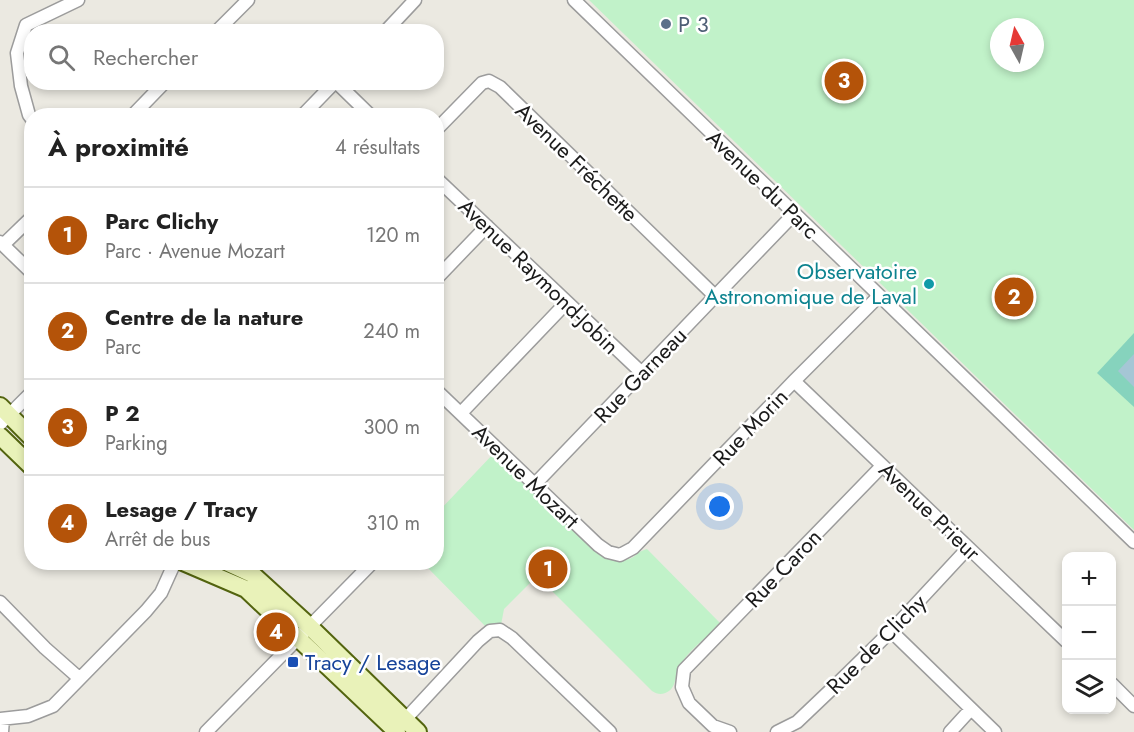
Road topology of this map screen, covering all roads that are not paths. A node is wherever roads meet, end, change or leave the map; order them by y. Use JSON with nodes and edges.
{"nodes":[{"id":1,"x":78,"y":0,"type":"edge"},
{"id":2,"x":248,"y":0,"type":"edge"},
{"id":3,"x":415,"y":0,"type":"edge"},
{"id":4,"x":574,"y":0,"type":"edge"},
{"id":5,"x":28,"y":24,"type":"edge"},
{"id":6,"x":224,"y":24,"type":"edge"},
{"id":7,"x":392,"y":24,"type":"edge"},
{"id":8,"x":24,"y":31,"type":"edge"},
{"id":9,"x":157,"y":90,"type":"edge"},
{"id":10,"x":327,"y":90,"type":"edge"},
{"id":11,"x":343,"y":90,"type":"edge"},
{"id":12,"x":27,"y":108,"type":"edge"},
{"id":13,"x":140,"y":108,"type":"edge"},
{"id":14,"x":310,"y":108,"type":"edge"},
{"id":15,"x":363,"y":108,"type":"edge"},
{"id":16,"x":444,"y":122,"type":"edge"},
{"id":17,"x":444,"y":186,"type":"edge"},
{"id":18,"x":794,"y":214,"type":"junction"},
{"id":19,"x":24,"y":223,"type":"edge"},
{"id":20,"x":487,"y":226,"type":"junction"},
{"id":21,"x":2,"y":243,"type":"edge"},
{"id":22,"x":24,"y":265,"type":"edge"},
{"id":23,"x":444,"y":271,"type":"edge"},
{"id":24,"x":715,"y":296,"type":"junction"},
{"id":25,"x":879,"y":296,"type":"junction"},
{"id":26,"x":567,"y":302,"type":"junction"},
{"id":27,"x":642,"y":373,"type":"junction"},
{"id":28,"x":794,"y":381,"type":"junction"},
{"id":29,"x":444,"y":397,"type":"edge"},
{"id":30,"x":24,"y":398,"type":"edge"},
{"id":31,"x":461,"y":413,"type":"junction"},
{"id":32,"x":3,"y":415,"type":"edge"},
{"id":33,"x":24,"y":432,"type":"edge"},
{"id":34,"x":0,"y":436,"type":"edge"},
{"id":35,"x":24,"y":459,"type":"edge"},
{"id":36,"x":882,"y":466,"type":"junction"},
{"id":37,"x":535,"y":484,"type":"junction"},
{"id":38,"x":1134,"y":542,"type":"edge"},
{"id":39,"x":968,"y":548,"type":"junction"},
{"id":40,"x":620,"y":555,"type":"joint"},
{"id":41,"x":171,"y":570,"type":"edge"},
{"id":42,"x":202,"y":570,"type":"edge"},
{"id":43,"x":243,"y":570,"type":"edge"},
{"id":44,"x":365,"y":570,"type":"edge"},
{"id":45,"x":0,"y":602,"type":"edge"},
{"id":46,"x":891,"y":631,"type":"junction"},
{"id":47,"x":303,"y":632,"type":"junction"},
{"id":48,"x":1062,"y":637,"type":"edge"},
{"id":49,"x":79,"y":678,"type":"junction"},
{"id":50,"x":1116,"y":688,"type":"edge"},
{"id":51,"x":1134,"y":706,"type":"edge"},
{"id":52,"x":971,"y":709,"type":"junction"},
{"id":53,"x":2,"y":723,"type":"edge"},
{"id":54,"x":397,"y":728,"type":"edge"},
{"id":55,"x":206,"y":732,"type":"edge"},
{"id":56,"x":418,"y":732,"type":"edge"},
{"id":57,"x":610,"y":732,"type":"edge"},
{"id":58,"x":730,"y":732,"type":"edge"},
{"id":59,"x":777,"y":732,"type":"edge"},
{"id":60,"x":950,"y":732,"type":"edge"},
{"id":61,"x":995,"y":732,"type":"edge"}],
"edges":[{"from":1,"to":5,"type":"street"},
{"from":2,"to":6,"type":"street"},
{"from":3,"to":7,"type":"street"},
{"from":4,"to":18,"type":"street","name":"Avenue du Parc"},
{"from":8,"to":12,"type":"street"},
{"from":9,"to":13,"type":"street"},
{"from":10,"to":14,"type":"street"},
{"from":11,"to":15,"type":"street"},
{"from":16,"to":24,"type":"street","name":"Avenue Fréchette"},
{"from":17,"to":20,"type":"street","name":"Avenue Raymond-Jobin"},
{"from":18,"to":24,"type":"street","name":"Rue Garneau"},
{"from":18,"to":25,"type":"street","name":"Avenue du Parc"},
{"from":19,"to":21,"type":"street"},
{"from":20,"to":23,"type":"street"},
{"from":20,"to":26,"type":"street","name":"Avenue Raymond-Jobin"},
{"from":21,"to":22,"type":"street"},
{"from":24,"to":27,"type":"street","name":"Rue Garneau"},
{"from":25,"to":28,"type":"street","name":"Rue Morin"},
{"from":25,"to":38,"type":"street","name":"Avenue du Parc"},
{"from":26,"to":27,"type":"street","name":"Avenue Raymond-Jobin"},
{"from":26,"to":31,"type":"street"},
{"from":27,"to":37,"type":"street","name":"Rue Garneau"},
{"from":28,"to":36,"type":"street","name":"Avenue Prieur"},
{"from":28,"to":40,"type":"street","name":"Rue Morin"},
{"from":29,"to":31,"type":"street","name":"Avenue Mozart"},
{"from":30,"to":32,"type":"street"},
{"from":31,"to":37,"type":"street","name":"Avenue Mozart"},
{"from":32,"to":33,"type":"street"},
{"from":34,"to":35,"type":"street"},
{"from":36,"to":39,"type":"street","name":"Avenue Prieur"},
{"from":36,"to":58,"type":"street","name":"Rue Caron"},
{"from":37,"to":40,"type":"street","name":"Avenue Mozart"},
{"from":39,"to":46,"type":"street","name":"Rue de Clichy"},
{"from":39,"to":48,"type":"street","name":"Avenue Prieur"},
{"from":41,"to":49,"type":"street"},
{"from":42,"to":47,"type":"street"},
{"from":43,"to":47,"type":"street"},
{"from":44,"to":47,"type":"street"},
{"from":45,"to":49,"type":"street"},
{"from":46,"to":52,"type":"street"},
{"from":46,"to":59,"type":"street","name":"Rue de Clichy"},
{"from":47,"to":54,"type":"street"},
{"from":47,"to":55,"type":"street"},
{"from":49,"to":53,"type":"street"},
{"from":50,"to":51,"type":"street"},
{"from":52,"to":60,"type":"street"},
{"from":52,"to":61,"type":"street"},
{"from":54,"to":56,"type":"street"},
{"from":54,"to":57,"type":"street"}]}
